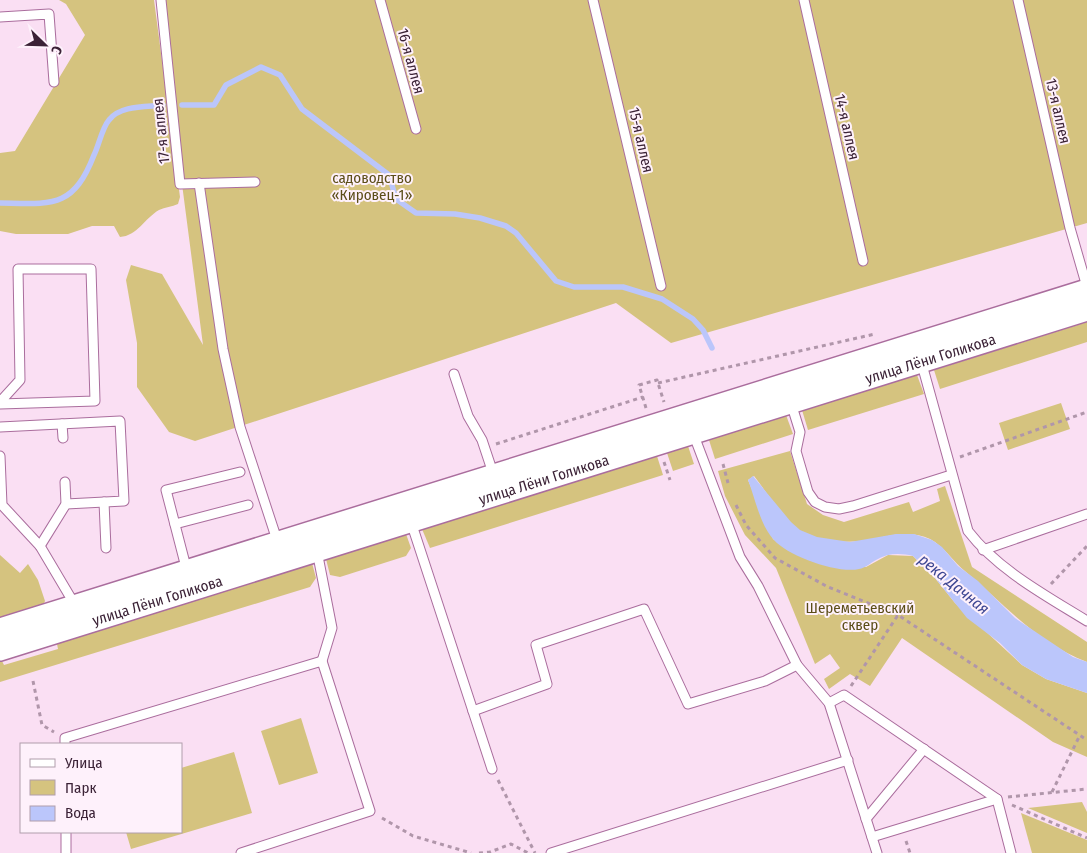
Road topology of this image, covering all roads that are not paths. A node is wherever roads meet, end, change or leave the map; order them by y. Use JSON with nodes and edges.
{"nodes":[{"id":1,"x":161,"y":0,"type":"edge"},
{"id":2,"x":380,"y":0,"type":"edge"},
{"id":3,"x":593,"y":0,"type":"edge"},
{"id":4,"x":804,"y":0,"type":"edge"},
{"id":5,"x":1018,"y":0,"type":"edge"},
{"id":6,"x":0,"y":17,"type":"edge"},
{"id":7,"x":54,"y":82,"type":"dead end"},
{"id":8,"x":416,"y":129,"type":"dead end"},
{"id":9,"x":255,"y":182,"type":"dead end"},
{"id":10,"x":198,"y":183,"type":"junction"},
{"id":11,"x":863,"y":261,"type":"dead end"},
{"id":12,"x":662,"y":286,"type":"dead end"},
{"id":13,"x":1087,"y":288,"type":"edge"},
{"id":14,"x":1087,"y":310,"type":"edge"},
{"id":15,"x":918,"y":353,"type":"junction"},
{"id":16,"x":454,"y":374,"type":"dead end"},
{"id":17,"x":788,"y":394,"type":"junction"},
{"id":18,"x":0,"y":403,"type":"edge"},
{"id":19,"x":62,"y":424,"type":"junction"},
{"id":20,"x":690,"y":424,"type":"junction"},
{"id":21,"x":0,"y":427,"type":"edge"},
{"id":22,"x":63,"y":438,"type":"dead end"},
{"id":23,"x":0,"y":456,"type":"edge"},
{"id":24,"x":240,"y":472,"type":"dead end"},
{"id":25,"x":951,"y":475,"type":"junction"},
{"id":26,"x":65,"y":482,"type":"dead end"},
{"id":27,"x":496,"y":484,"type":"junction"},
{"id":28,"x":104,"y":502,"type":"junction"},
{"id":29,"x":66,"y":504,"type":"junction"},
{"id":30,"x":248,"y":505,"type":"dead end"},
{"id":31,"x":408,"y":512,"type":"junction"},
{"id":32,"x":1087,"y":514,"type":"edge"},
{"id":33,"x":175,"y":524,"type":"junction"},
{"id":34,"x":314,"y":542,"type":"junction"},
{"id":35,"x":40,"y":546,"type":"junction"},
{"id":36,"x":106,"y":548,"type":"dead end"},
{"id":37,"x":983,"y":550,"type":"junction"},
{"id":38,"x":280,"y":551,"type":"junction"},
{"id":39,"x":187,"y":571,"type":"junction"},
{"id":40,"x":79,"y":615,"type":"junction"},
{"id":41,"x":1087,"y":621,"type":"edge"},
{"id":42,"x":0,"y":629,"type":"edge"},
{"id":43,"x":0,"y":650,"type":"edge"},
{"id":44,"x":322,"y":661,"type":"junction"},
{"id":45,"x":797,"y":665,"type":"junction"},
{"id":46,"x":829,"y":702,"type":"junction"},
{"id":47,"x":473,"y":711,"type":"junction"},
{"id":48,"x":65,"y":741,"type":"edge"},
{"id":49,"x":924,"y":749,"type":"junction"},
{"id":50,"x":848,"y":760,"type":"junction"},
{"id":51,"x":492,"y":769,"type":"dead end"},
{"id":52,"x":999,"y":798,"type":"junction"},
{"id":53,"x":866,"y":819,"type":"junction"},
{"id":54,"x":66,"y":833,"type":"edge"},
{"id":55,"x":872,"y":837,"type":"junction"},
{"id":56,"x":66,"y":853,"type":"edge"},
{"id":57,"x":241,"y":853,"type":"edge"},
{"id":58,"x":552,"y":853,"type":"edge"},
{"id":59,"x":877,"y":853,"type":"edge"},
{"id":60,"x":1011,"y":853,"type":"edge"}],
"edges":[{"from":1,"to":10,"type":"lane","name":"17-я аллея"},
{"from":2,"to":8,"type":"lane","name":"16-я аллея"},
{"from":3,"to":12,"type":"lane","name":"15-я аллея"},
{"from":4,"to":11,"type":"lane","name":"14-я аллея"},
{"from":5,"to":13,"type":"lane","name":"13-я аллея"},
{"from":6,"to":7,"type":"lane"},
{"from":9,"to":10,"type":"lane","name":"17-я аллея"},
{"from":10,"to":38,"type":"lane"},
{"from":13,"to":15,"type":"street","name":"улица Лёни Голикова"},
{"from":14,"to":15,"type":"street","name":"улица Лёни Голикова"},
{"from":15,"to":17,"type":"street","name":"улица Лёни Голикова"},
{"from":15,"to":25,"type":"lane"},
{"from":16,"to":27,"type":"lane"},
{"from":17,"to":20,"type":"street","name":"улица Лёни Голикова"},
{"from":17,"to":25,"type":"lane"},
{"from":18,"to":18,"type":"lane"},
{"from":19,"to":21,"type":"lane"},
{"from":19,"to":22,"type":"lane"},
{"from":19,"to":28,"type":"lane"},
{"from":20,"to":27,"type":"street","name":"улица Лёни Голикова"},
{"from":20,"to":45,"type":"lane"},
{"from":23,"to":35,"type":"lane"},
{"from":24,"to":33,"type":"lane"},
{"from":25,"to":37,"type":"lane"},
{"from":26,"to":29,"type":"lane"},
{"from":27,"to":31,"type":"street","name":"улица Лёни Голикова"},
{"from":28,"to":29,"type":"lane"},
{"from":28,"to":36,"type":"lane"},
{"from":29,"to":35,"type":"lane"},
{"from":30,"to":33,"type":"lane"},
{"from":31,"to":34,"type":"street","name":"улица Лёни Голикова"},
{"from":31,"to":47,"type":"lane"},
{"from":32,"to":37,"type":"lane"},
{"from":33,"to":39,"type":"lane"},
{"from":34,"to":38,"type":"street","name":"улица Лёни Голикова"},
{"from":34,"to":44,"type":"lane"},
{"from":35,"to":40,"type":"lane"},
{"from":37,"to":41,"type":"lane"},
{"from":38,"to":39,"type":"street","name":"улица Лёни Голикова"},
{"from":38,"to":40,"type":"street","name":"улица Лёни Голикова"},
{"from":39,"to":40,"type":"street","name":"улица Лёни Голикова"},
{"from":40,"to":42,"type":"street","name":"улица Лёни Голикова"},
{"from":40,"to":43,"type":"street","name":"улица Лёни Голикова"},
{"from":44,"to":48,"type":"lane"},
{"from":44,"to":57,"type":"lane"},
{"from":45,"to":46,"type":"lane"},
{"from":45,"to":47,"type":"lane"},
{"from":46,"to":49,"type":"lane"},
{"from":46,"to":50,"type":"lane"},
{"from":47,"to":51,"type":"lane"},
{"from":49,"to":52,"type":"lane"},
{"from":49,"to":53,"type":"lane"},
{"from":50,"to":53,"type":"lane"},
{"from":50,"to":58,"type":"lane"},
{"from":52,"to":55,"type":"lane"},
{"from":52,"to":60,"type":"lane"},
{"from":53,"to":55,"type":"lane"},
{"from":54,"to":56,"type":"lane"},
{"from":55,"to":59,"type":"lane"}]}
